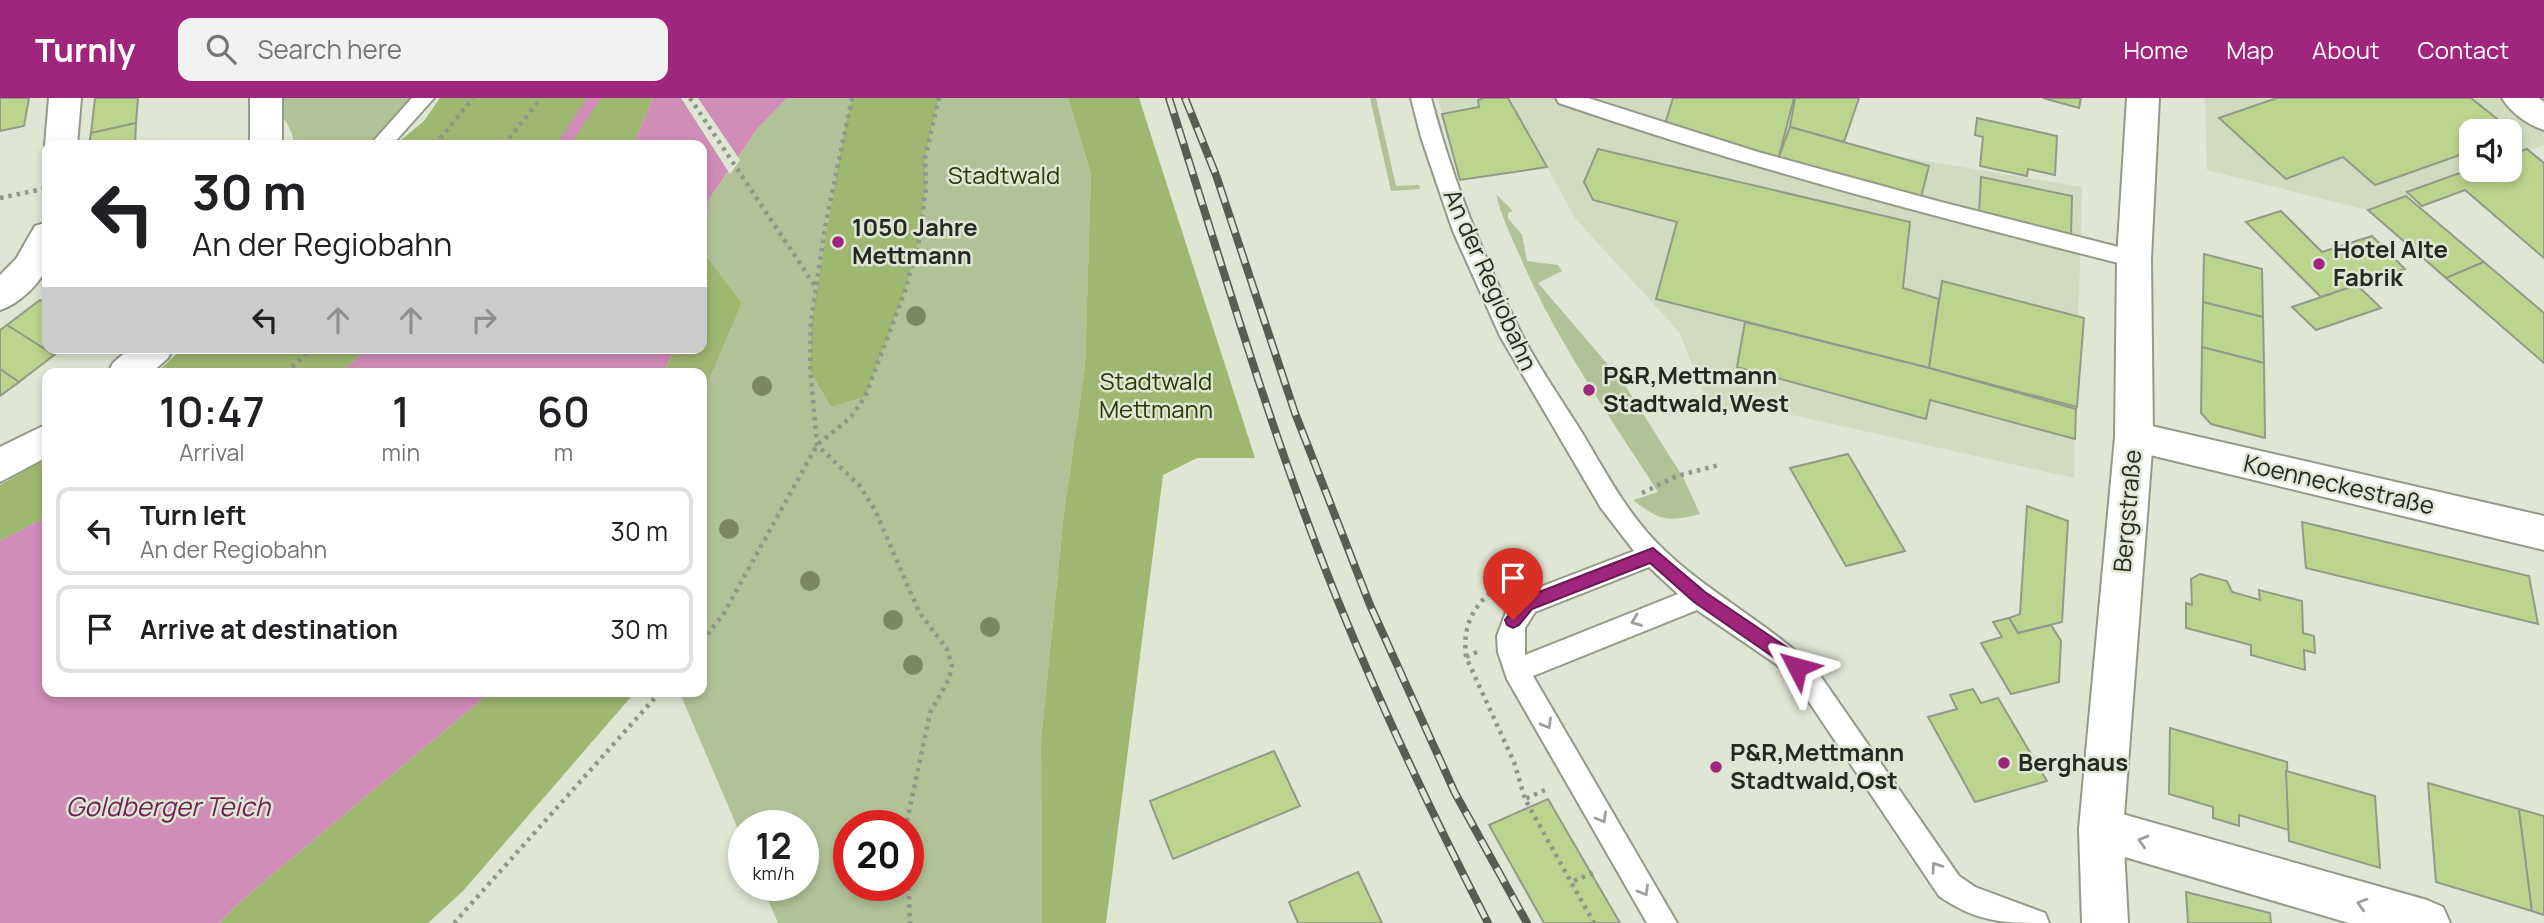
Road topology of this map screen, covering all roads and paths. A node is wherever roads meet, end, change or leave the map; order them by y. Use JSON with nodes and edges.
{"nodes":[{"id":1,"x":65,"y":98,"type":"edge"},
{"id":2,"x":266,"y":98,"type":"edge"},
{"id":3,"x":424,"y":98,"type":"edge"},
{"id":4,"x":473,"y":98,"type":"edge"},
{"id":5,"x":541,"y":98,"type":"edge"},
{"id":6,"x":690,"y":98,"type":"edge"},
{"id":7,"x":852,"y":98,"type":"edge"},
{"id":8,"x":939,"y":98,"type":"edge"},
{"id":9,"x":1421,"y":98,"type":"edge"},
{"id":10,"x":1566,"y":98,"type":"edge"},
{"id":11,"x":2143,"y":98,"type":"edge"},
{"id":12,"x":2518,"y":98,"type":"edge"},
{"id":13,"x":2544,"y":119,"type":"edge"},
{"id":14,"x":61,"y":140,"type":"edge"},
{"id":15,"x":266,"y":140,"type":"edge"},
{"id":16,"x":385,"y":140,"type":"edge"},
{"id":17,"x":439,"y":140,"type":"edge"},
{"id":18,"x":509,"y":140,"type":"edge"},
{"id":19,"x":42,"y":189,"type":"edge"},
{"id":20,"x":0,"y":198,"type":"edge"},
{"id":21,"x":42,"y":244,"type":"edge"},
{"id":22,"x":2134,"y":259,"type":"junction"},
{"id":23,"x":816,"y":287,"type":"junction"},
{"id":24,"x":0,"y":297,"type":"edge"},
{"id":25,"x":148,"y":354,"type":"edge"},
{"id":26,"x":306,"y":354,"type":"edge"},
{"id":27,"x":132,"y":368,"type":"edge"},
{"id":28,"x":291,"y":368,"type":"edge"},
{"id":29,"x":2134,"y":437,"type":"junction"},
{"id":30,"x":42,"y":442,"type":"edge"},
{"id":31,"x":817,"y":445,"type":"junction"},
{"id":32,"x":1719,"y":465,"type":"dead end"},
{"id":33,"x":0,"y":466,"type":"edge"},
{"id":34,"x":1610,"y":501,"type":"junction"},
{"id":35,"x":2544,"y":533,"type":"edge"},
{"id":36,"x":1653,"y":555,"type":"junction"},
{"id":37,"x":1699,"y":597,"type":"junction"},
{"id":38,"x":707,"y":635,"type":"edge"},
{"id":39,"x":1517,"y":671,"type":"junction"},
{"id":40,"x":656,"y":697,"type":"edge"},
{"id":41,"x":1549,"y":789,"type":"dead end"},
{"id":42,"x":909,"y":810,"type":"edge"},
{"id":43,"x":2101,"y":829,"type":"junction"},
{"id":44,"x":1596,"y":872,"type":"dead end"},
{"id":45,"x":1571,"y":882,"type":"junction"},
{"id":46,"x":909,"y":901,"type":"edge"},
{"id":47,"x":1966,"y":910,"type":"edge"},
{"id":48,"x":454,"y":923,"type":"edge"},
{"id":49,"x":910,"y":923,"type":"edge"},
{"id":50,"x":1594,"y":923,"type":"edge"},
{"id":51,"x":1663,"y":923,"type":"edge"},
{"id":52,"x":2035,"y":923,"type":"edge"},
{"id":53,"x":2105,"y":923,"type":"edge"},
{"id":54,"x":2427,"y":923,"type":"edge"}],
"edges":[{"from":1,"to":14,"type":"street"},
{"from":2,"to":15,"type":"street"},
{"from":3,"to":16,"type":"lane"},
{"from":4,"to":17,"type":"path"},
{"from":5,"to":18,"type":"path"},
{"from":6,"to":23,"type":"path"},
{"from":7,"to":23,"type":"path"},
{"from":8,"to":31,"type":"path"},
{"from":9,"to":34,"type":"lane","name":"An der Regiobahn"},
{"from":10,"to":22,"type":"lane"},
{"from":11,"to":22,"type":"street","name":"Bergstraße"},
{"from":12,"to":13,"type":"street"},
{"from":19,"to":20,"type":"path"},
{"from":21,"to":24,"type":"street"},
{"from":22,"to":29,"type":"street","name":"Bergstraße"},
{"from":23,"to":31,"type":"path"},
{"from":25,"to":27,"type":"street"},
{"from":26,"to":28,"type":"path"},
{"from":29,"to":35,"type":"street","name":"Koenneckestraße"},
{"from":29,"to":43,"type":"street","name":"Bergstraße"},
{"from":30,"to":33,"type":"street"},
{"from":31,"to":38,"type":"path"},
{"from":31,"to":42,"type":"path"},
{"from":32,"to":34,"type":"path"},
{"from":34,"to":36,"type":"lane","name":"An der Regiobahn"},
{"from":36,"to":37,"type":"lane","name":"An der Regiobahn"},
{"from":36,"to":39,"type":"lane"},
{"from":37,"to":39,"type":"lane","one_way":true},
{"from":47,"to":37,"type":"lane","name":"An der Regiobahn","one_way":true},
{"from":39,"to":51,"type":"lane","one_way":true},
{"from":40,"to":48,"type":"path"},
{"from":41,"to":45,"type":"path"},
{"from":43,"to":53,"type":"street","name":"Bergstraße"},
{"from":54,"to":43,"type":"street","one_way":true},
{"from":44,"to":45,"type":"path"},
{"from":45,"to":50,"type":"path"},
{"from":46,"to":49,"type":"path"},
{"from":47,"to":52,"type":"lane","name":"An der Regiobahn"}]}
